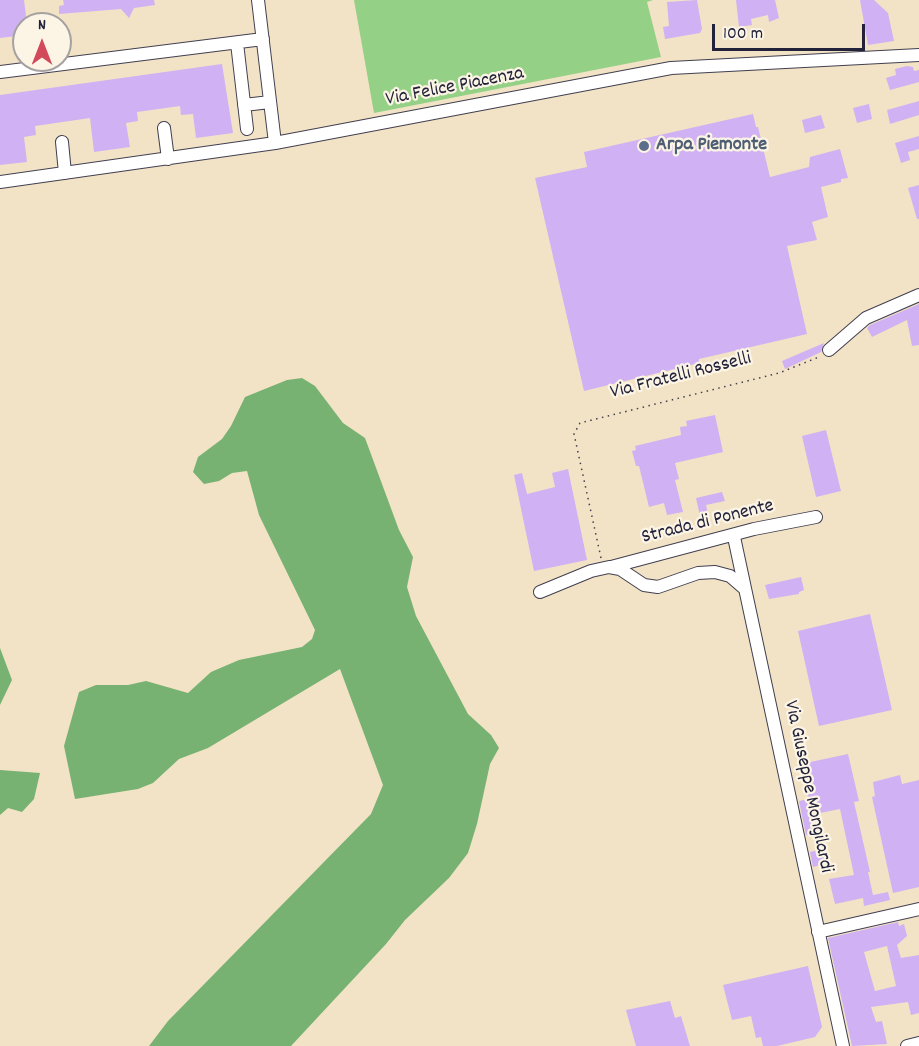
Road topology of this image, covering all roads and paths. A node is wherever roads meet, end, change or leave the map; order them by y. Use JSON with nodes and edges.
{"nodes":[{"id":1,"x":258,"y":0,"type":"edge"},
{"id":2,"x":263,"y":39,"type":"junction"},
{"id":3,"x":237,"y":43,"type":"junction"},
{"id":4,"x":919,"y":55,"type":"edge"},
{"id":5,"x":0,"y":72,"type":"edge"},
{"id":6,"x":270,"y":102,"type":"junction"},
{"id":7,"x":244,"y":105,"type":"junction"},
{"id":8,"x":164,"y":128,"type":"dead end"},
{"id":9,"x":247,"y":129,"type":"dead end"},
{"id":10,"x":62,"y":142,"type":"dead end"},
{"id":11,"x":275,"y":142,"type":"junction"},
{"id":12,"x":168,"y":159,"type":"junction"},
{"id":13,"x":66,"y":173,"type":"junction"},
{"id":14,"x":0,"y":182,"type":"edge"},
{"id":15,"x":919,"y":295,"type":"edge"},
{"id":16,"x":829,"y":350,"type":"joint"},
{"id":17,"x":816,"y":517,"type":"dead end"},
{"id":18,"x":734,"y":537,"type":"junction"},
{"id":19,"x":606,"y":568,"type":"junction"},
{"id":20,"x":745,"y":589,"type":"junction"},
{"id":21,"x":540,"y":592,"type":"dead end"},
{"id":22,"x":919,"y":909,"type":"edge"},
{"id":23,"x":818,"y":932,"type":"junction"},
{"id":24,"x":919,"y":1043,"type":"edge"},
{"id":25,"x":843,"y":1046,"type":"edge"},
{"id":26,"x":907,"y":1046,"type":"edge"}],
"edges":[{"from":1,"to":2,"type":"street"},
{"from":2,"to":3,"type":"street"},
{"from":2,"to":6,"type":"street"},
{"from":3,"to":5,"type":"street"},
{"from":3,"to":7,"type":"street"},
{"from":4,"to":11,"type":"street","name":"Via Felice Piacenza"},
{"from":6,"to":7,"type":"street"},
{"from":6,"to":11,"type":"street"},
{"from":7,"to":9,"type":"street"},
{"from":8,"to":12,"type":"street"},
{"from":10,"to":13,"type":"street"},
{"from":11,"to":12,"type":"street","name":"Via Felice Piacenza"},
{"from":12,"to":13,"type":"street","name":"Via Felice Piacenza"},
{"from":13,"to":14,"type":"street","name":"Via Felice Piacenza"},
{"from":15,"to":16,"type":"street"},
{"from":16,"to":19,"type":"path","name":"Via Fratelli Rosselli"},
{"from":17,"to":18,"type":"street","name":"Strada di Ponente"},
{"from":18,"to":19,"type":"street","name":"Strada di Ponente"},
{"from":18,"to":20,"type":"street","name":"Via Giuseppe Mongilardi"},
{"from":19,"to":20,"type":"street","name":"Strada di Ponente"},
{"from":19,"to":21,"type":"street","name":"Strada di Ponente"},
{"from":20,"to":23,"type":"street","name":"Via Giuseppe Mongilardi"},
{"from":22,"to":23,"type":"street"},
{"from":23,"to":25,"type":"street","name":"Via Giuseppe Mongilardi"},
{"from":24,"to":26,"type":"street"}]}
